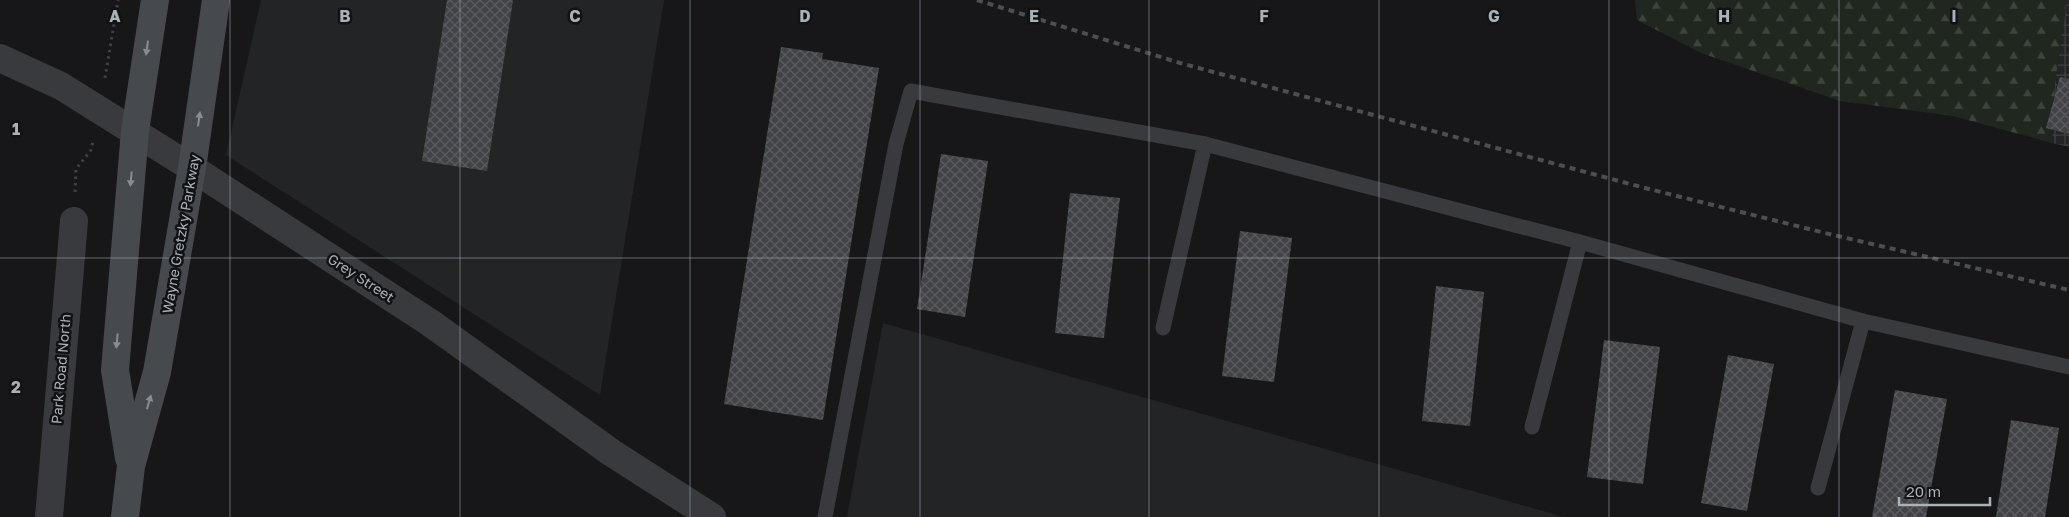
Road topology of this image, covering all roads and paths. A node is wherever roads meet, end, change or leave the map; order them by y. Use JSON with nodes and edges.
{"nodes":[{"id":1,"x":154,"y":0,"type":"edge"},
{"id":2,"x":216,"y":0,"type":"edge"},
{"id":3,"x":0,"y":58,"type":"edge"},
{"id":4,"x":135,"y":131,"type":"junction"},
{"id":5,"x":1204,"y":144,"type":"junction"},
{"id":6,"x":192,"y":168,"type":"junction"},
{"id":7,"x":74,"y":221,"type":"dead end"},
{"id":8,"x":1580,"y":242,"type":"junction"},
{"id":9,"x":1863,"y":321,"type":"junction"},
{"id":10,"x":1163,"y":328,"type":"dead end"},
{"id":11,"x":2069,"y":367,"type":"edge"},
{"id":12,"x":1532,"y":427,"type":"dead end"},
{"id":13,"x":130,"y":466,"type":"junction"},
{"id":14,"x":1818,"y":488,"type":"dead end"},
{"id":15,"x":49,"y":517,"type":"edge"},
{"id":16,"x":125,"y":517,"type":"edge"},
{"id":17,"x":712,"y":517,"type":"edge"},
{"id":18,"x":824,"y":517,"type":"edge"}],
"edges":[{"from":1,"to":4,"type":"main road","name":"Wayne Gretzky Parkway","one_way":true},
{"from":6,"to":2,"type":"main road","name":"Wayne Gretzky Parkway","one_way":true},
{"from":3,"to":4,"type":"street","name":"Grey Street"},
{"from":4,"to":6,"type":"street","name":"Grey Street"},
{"from":4,"to":13,"type":"main road","name":"Wayne Gretzky Parkway","one_way":true},
{"from":5,"to":8,"type":"lane"},
{"from":5,"to":10,"type":"lane"},
{"from":5,"to":18,"type":"lane"},
{"from":13,"to":6,"type":"main road","name":"Wayne Gretzky Parkway","one_way":true},
{"from":6,"to":17,"type":"street","name":"Grey Street"},
{"from":7,"to":15,"type":"street","name":"Park Road North"},
{"from":8,"to":9,"type":"lane"},
{"from":8,"to":12,"type":"lane"},
{"from":9,"to":11,"type":"lane"},
{"from":9,"to":14,"type":"lane"},
{"from":13,"to":16,"type":"main road","name":"Wayne Gretzky Parkway"}]}
